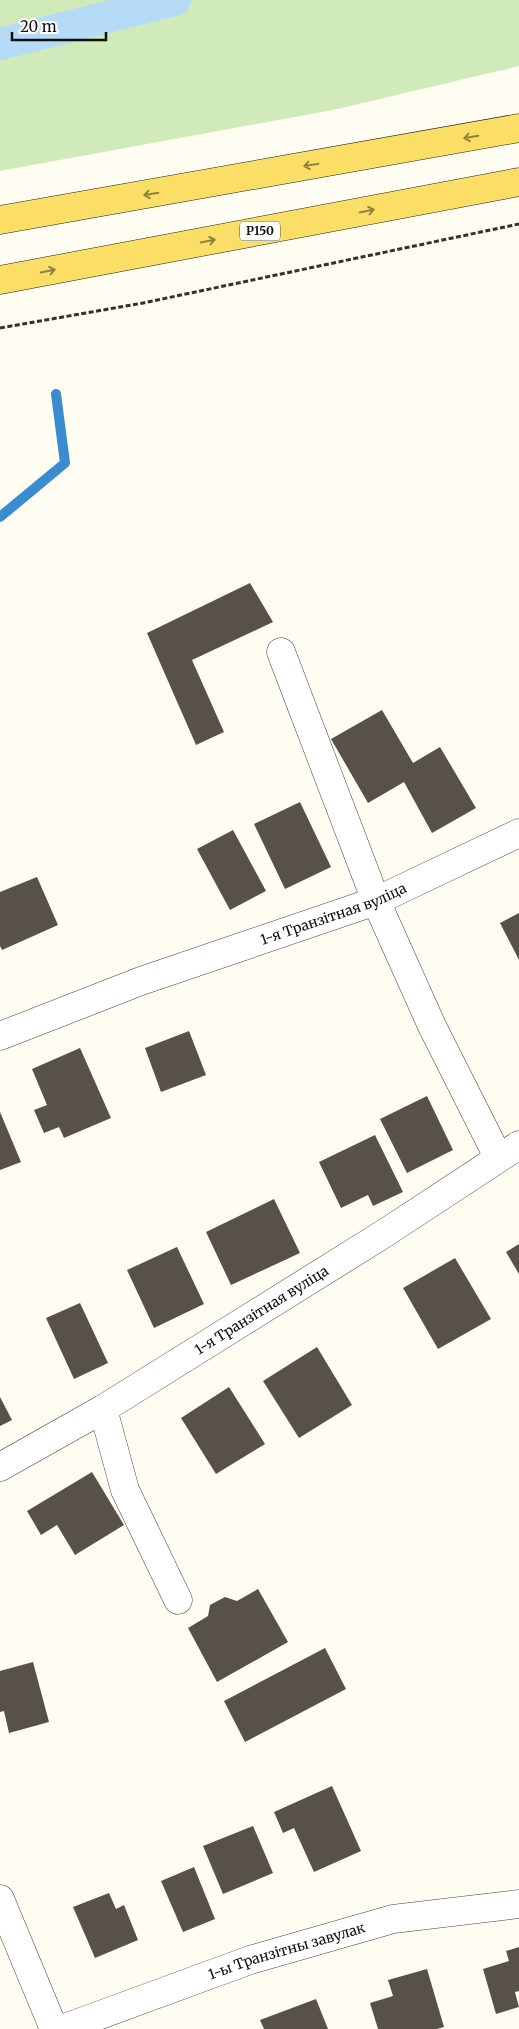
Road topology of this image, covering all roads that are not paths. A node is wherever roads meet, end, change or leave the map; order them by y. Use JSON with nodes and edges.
{"nodes":[{"id":1,"x":519,"y":128,"type":"edge"},
{"id":2,"x":519,"y":182,"type":"edge"},
{"id":3,"x":0,"y":220,"type":"edge"},
{"id":4,"x":0,"y":280,"type":"edge"},
{"id":5,"x":281,"y":652,"type":"dead end"},
{"id":6,"x":519,"y":833,"type":"edge"},
{"id":7,"x":376,"y":901,"type":"junction"},
{"id":8,"x":0,"y":1036,"type":"edge"},
{"id":9,"x":509,"y":1151,"type":"edge"},
{"id":10,"x":103,"y":1409,"type":"junction"},
{"id":11,"x":0,"y":1467,"type":"edge"},
{"id":12,"x":178,"y":1600,"type":"dead end"},
{"id":13,"x":0,"y":1899,"type":"edge"},
{"id":14,"x":519,"y":1904,"type":"edge"},
{"id":15,"x":54,"y":2029,"type":"edge"},
{"id":16,"x":62,"y":2029,"type":"edge"}],
"edges":[{"from":1,"to":3,"type":"main road","one_way":true},
{"from":4,"to":2,"type":"main road","number":"Р150","one_way":true},
{"from":5,"to":7,"type":"street"},
{"from":6,"to":7,"type":"street","name":"1-я Транзітная вуліца"},
{"from":7,"to":8,"type":"street","name":"1-я Транзітная вуліца"},
{"from":7,"to":9,"type":"street"},
{"from":9,"to":10,"type":"street","name":"1-я Транзітная вуліца"},
{"from":10,"to":11,"type":"street","name":"1-я Транзітная вуліца"},
{"from":10,"to":12,"type":"street"},
{"from":13,"to":15,"type":"street"},
{"from":14,"to":16,"type":"street","name":"1-ы Транзітны завулак"}]}
